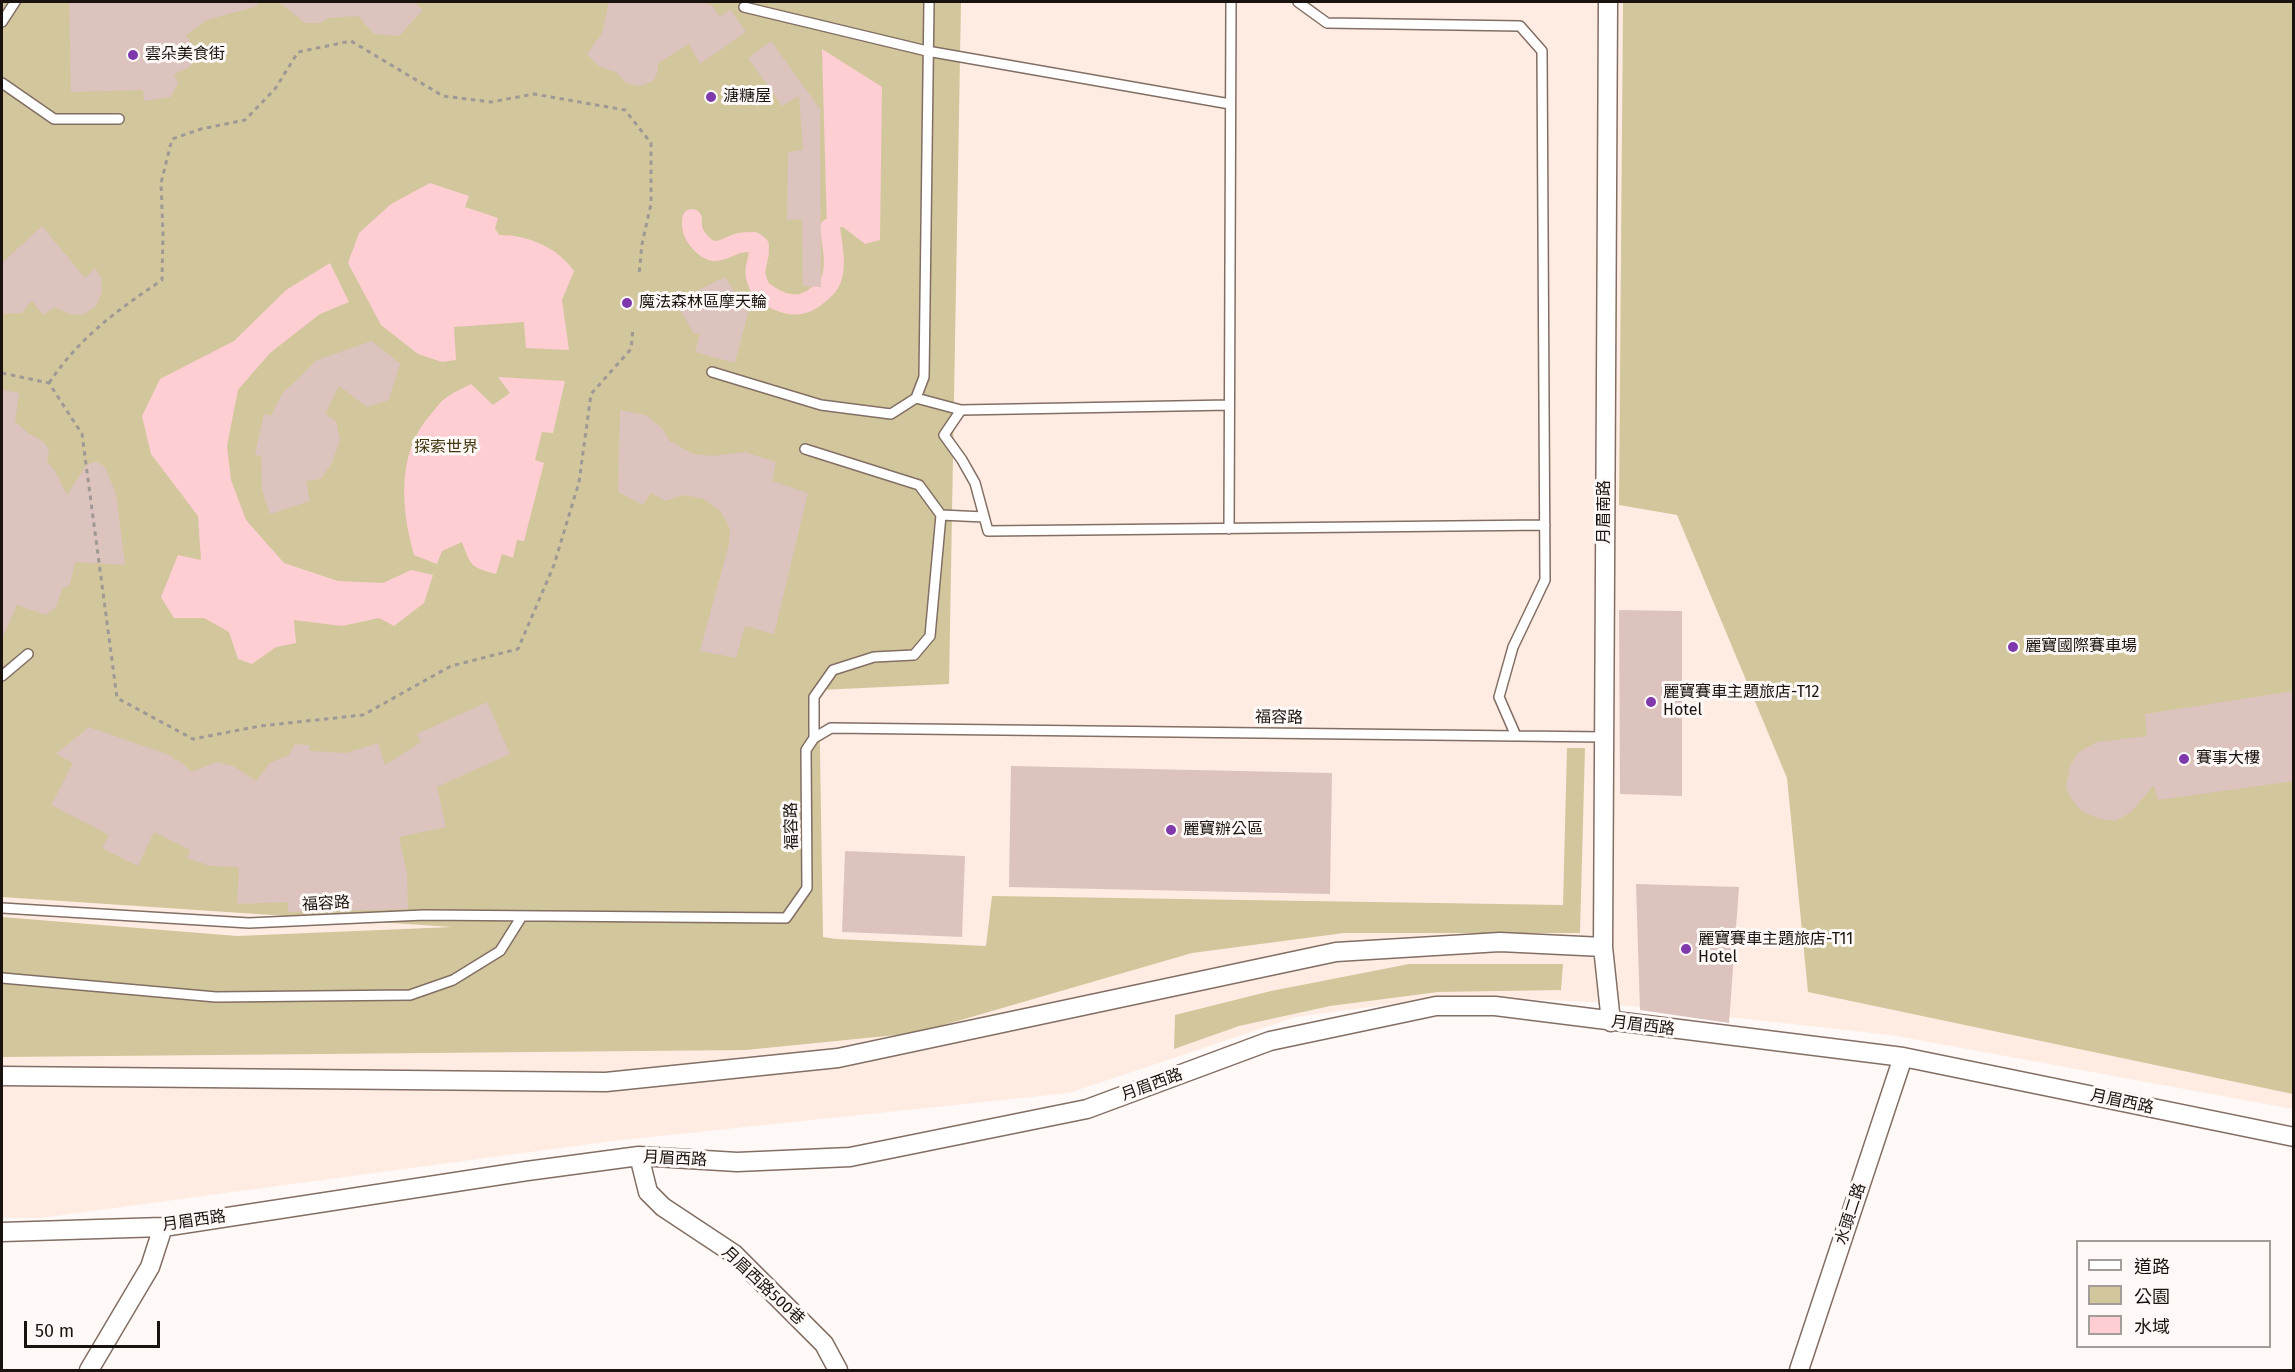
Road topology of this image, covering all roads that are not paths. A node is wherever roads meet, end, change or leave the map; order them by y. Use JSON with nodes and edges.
{"nodes":[{"id":1,"x":15,"y":2,"type":"edge"},
{"id":2,"x":929,"y":2,"type":"edge"},
{"id":3,"x":1231,"y":2,"type":"edge"},
{"id":4,"x":1298,"y":2,"type":"edge"},
{"id":5,"x":1608,"y":2,"type":"edge"},
{"id":6,"x":744,"y":7,"type":"dead end"},
{"id":7,"x":2,"y":22,"type":"edge"},
{"id":8,"x":927,"y":51,"type":"junction"},
{"id":9,"x":2,"y":84,"type":"edge"},
{"id":10,"x":1230,"y":104,"type":"junction"},
{"id":11,"x":119,"y":119,"type":"dead end"},
{"id":12,"x":712,"y":372,"type":"dead end"},
{"id":13,"x":916,"y":398,"type":"junction"},
{"id":14,"x":1229,"y":405,"type":"junction"},
{"id":15,"x":961,"y":410,"type":"junction"},
{"id":16,"x":805,"y":448,"type":"dead end"},
{"id":17,"x":941,"y":515,"type":"junction"},
{"id":18,"x":984,"y":517,"type":"junction"},
{"id":19,"x":1545,"y":525,"type":"junction"},
{"id":20,"x":1229,"y":529,"type":"junction"},
{"id":21,"x":28,"y":654,"type":"dead end"},
{"id":22,"x":2,"y":676,"type":"edge"},
{"id":23,"x":1516,"y":736,"type":"junction"},
{"id":24,"x":1604,"y":737,"type":"junction"},
{"id":25,"x":814,"y":738,"type":"junction"},
{"id":26,"x":2,"y":908,"type":"edge"},
{"id":27,"x":522,"y":915,"type":"junction"},
{"id":28,"x":1603,"y":947,"type":"junction"},
{"id":29,"x":2,"y":978,"type":"edge"},
{"id":30,"x":1611,"y":1022,"type":"junction"},
{"id":31,"x":1903,"y":1057,"type":"junction"},
{"id":32,"x":2,"y":1076,"type":"edge"},
{"id":33,"x":2294,"y":1137,"type":"edge"},
{"id":34,"x":639,"y":1156,"type":"junction"},
{"id":35,"x":163,"y":1227,"type":"junction"},
{"id":36,"x":2,"y":1232,"type":"edge"},
{"id":37,"x":90,"y":1371,"type":"edge"},
{"id":38,"x":838,"y":1371,"type":"edge"},
{"id":39,"x":1799,"y":1371,"type":"edge"}],
"edges":[{"from":1,"to":7,"type":"lane"},
{"from":2,"to":8,"type":"lane"},
{"from":3,"to":10,"type":"lane"},
{"from":4,"to":19,"type":"lane"},
{"from":5,"to":24,"type":"street","name":"月眉南路"},
{"from":6,"to":8,"type":"lane"},
{"from":8,"to":10,"type":"lane"},
{"from":8,"to":13,"type":"lane"},
{"from":9,"to":11,"type":"lane"},
{"from":10,"to":14,"type":"lane"},
{"from":12,"to":13,"type":"lane"},
{"from":13,"to":15,"type":"lane"},
{"from":14,"to":15,"type":"lane"},
{"from":14,"to":20,"type":"lane"},
{"from":15,"to":18,"type":"lane"},
{"from":16,"to":17,"type":"lane"},
{"from":17,"to":18,"type":"lane"},
{"from":17,"to":25,"type":"lane"},
{"from":18,"to":20,"type":"lane"},
{"from":19,"to":20,"type":"lane"},
{"from":19,"to":23,"type":"lane"},
{"from":21,"to":22,"type":"lane"},
{"from":23,"to":24,"type":"lane","name":"福容路"},
{"from":23,"to":25,"type":"lane","name":"福容路"},
{"from":24,"to":28,"type":"street","name":"月眉南路"},
{"from":25,"to":27,"type":"lane","name":"福容路"},
{"from":26,"to":27,"type":"lane","name":"福容路"},
{"from":27,"to":29,"type":"lane"},
{"from":28,"to":30,"type":"street","name":"月眉南路"},
{"from":28,"to":32,"type":"street"},
{"from":30,"to":31,"type":"street","name":"月眉西路"},
{"from":30,"to":34,"type":"street","name":"月眉西路"},
{"from":31,"to":33,"type":"street","name":"月眉西路"},
{"from":31,"to":39,"type":"street","name":"水頭二路"},
{"from":34,"to":35,"type":"street","name":"月眉西路"},
{"from":34,"to":38,"type":"street","name":"月眉西路500巷"},
{"from":35,"to":36,"type":"street","name":"月眉西路"},
{"from":35,"to":37,"type":"street"}]}
